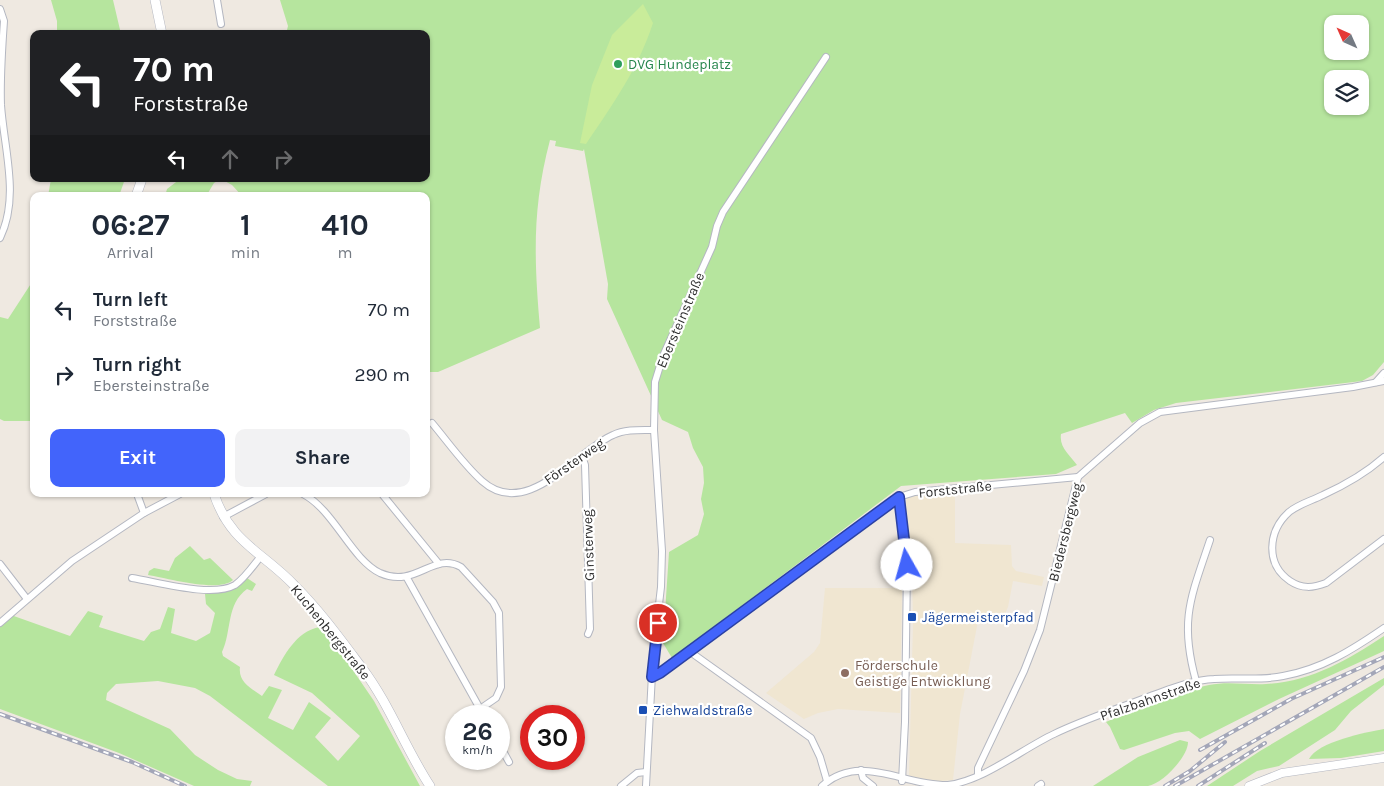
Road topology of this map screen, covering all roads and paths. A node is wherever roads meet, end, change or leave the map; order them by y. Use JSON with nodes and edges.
{"nodes":[{"id":1,"x":156,"y":0,"type":"edge"},
{"id":2,"x":217,"y":0,"type":"edge"},
{"id":3,"x":0,"y":9,"type":"edge"},
{"id":4,"x":222,"y":24,"type":"dead end"},
{"id":5,"x":161,"y":30,"type":"edge"},
{"id":6,"x":826,"y":57,"type":"dead end"},
{"id":7,"x":0,"y":238,"type":"edge"},
{"id":8,"x":1384,"y":373,"type":"edge"},
{"id":9,"x":1384,"y":381,"type":"edge"},
{"id":10,"x":1375,"y":383,"type":"junction"},
{"id":11,"x":432,"y":423,"type":"dead end"},
{"id":12,"x":654,"y":430,"type":"junction"},
{"id":13,"x":582,"y":456,"type":"junction"},
{"id":14,"x":1384,"y":456,"type":"edge"},
{"id":15,"x":1078,"y":477,"type":"junction"},
{"id":16,"x":138,"y":497,"type":"edge"},
{"id":17,"x":174,"y":497,"type":"edge"},
{"id":18,"x":215,"y":497,"type":"edge"},
{"id":19,"x":260,"y":497,"type":"edge"},
{"id":20,"x":307,"y":497,"type":"edge"},
{"id":21,"x":384,"y":497,"type":"edge"},
{"id":22,"x":899,"y":497,"type":"junction"},
{"id":23,"x":144,"y":513,"type":"junction"},
{"id":24,"x":223,"y":517,"type":"junction"},
{"id":25,"x":1384,"y":539,"type":"edge"},
{"id":26,"x":1210,"y":540,"type":"dead end"},
{"id":27,"x":261,"y":556,"type":"junction"},
{"id":28,"x":0,"y":564,"type":"edge"},
{"id":29,"x":438,"y":564,"type":"junction"},
{"id":30,"x":132,"y":578,"type":"dead end"},
{"id":31,"x":407,"y":578,"type":"junction"},
{"id":32,"x":27,"y":599,"type":"junction"},
{"id":33,"x":0,"y":623,"type":"edge"},
{"id":34,"x":1384,"y":628,"type":"edge"},
{"id":35,"x":588,"y":634,"type":"dead end"},
{"id":36,"x":689,"y":651,"type":"junction"},
{"id":37,"x":652,"y":677,"type":"junction"},
{"id":38,"x":1196,"y":681,"type":"junction"},
{"id":39,"x":478,"y":705,"type":"edge"},
{"id":40,"x":486,"y":705,"type":"edge"},
{"id":41,"x":1384,"y":758,"type":"edge"},
{"id":42,"x":862,"y":770,"type":"junction"},
{"id":43,"x":646,"y":772,"type":"junction"},
{"id":44,"x":978,"y":775,"type":"junction"},
{"id":45,"x":902,"y":781,"type":"junction"},
{"id":46,"x":824,"y":784,"type":"edge"},
{"id":47,"x":430,"y":786,"type":"edge"},
{"id":48,"x":621,"y":786,"type":"edge"},
{"id":49,"x":646,"y":786,"type":"edge"},
{"id":50,"x":873,"y":786,"type":"edge"},
{"id":51,"x":1249,"y":786,"type":"edge"}],
"edges":[{"from":1,"to":5,"type":"main road"},
{"from":2,"to":4,"type":"street"},
{"from":3,"to":7,"type":"street"},
{"from":6,"to":12,"type":"street","name":"Ebersteinstraße"},
{"from":8,"to":10,"type":"street"},
{"from":9,"to":10,"type":"street","name":"Biedersbergweg"},
{"from":10,"to":15,"type":"street","name":"Biedersbergweg"},
{"from":11,"to":13,"type":"street","name":"Försterweg"},
{"from":12,"to":13,"type":"street","name":"Försterweg"},
{"from":12,"to":37,"type":"street","name":"Ebersteinstraße"},
{"from":13,"to":35,"type":"street","name":"Ginsterweg"},
{"from":14,"to":25,"type":"street"},
{"from":15,"to":22,"type":"street","name":"Forststraße"},
{"from":15,"to":44,"type":"street","name":"Biedersbergweg"},
{"from":16,"to":23,"type":"street"},
{"from":17,"to":23,"type":"street"},
{"from":18,"to":24,"type":"main road","name":"Kuchenbergstraße"},
{"from":19,"to":24,"type":"street"},
{"from":20,"to":31,"type":"street"},
{"from":21,"to":29,"type":"street"},
{"from":22,"to":36,"type":"street","name":"Forststraße"},
{"from":22,"to":45,"type":"street"},
{"from":23,"to":32,"type":"street"},
{"from":24,"to":27,"type":"main road","name":"Kuchenbergstraße"},
{"from":26,"to":38,"type":"street"},
{"from":27,"to":30,"type":"street"},
{"from":27,"to":47,"type":"main road","name":"Kuchenbergstraße"},
{"from":28,"to":32,"type":"street"},
{"from":29,"to":31,"type":"street"},
{"from":29,"to":40,"type":"street"},
{"from":31,"to":39,"type":"street"},
{"from":32,"to":33,"type":"street"},
{"from":34,"to":38,"type":"street","name":"Pfalzbahnstraße"},
{"from":36,"to":37,"type":"street","name":"Forststraße"},
{"from":36,"to":46,"type":"street"},
{"from":37,"to":43,"type":"street"},
{"from":38,"to":44,"type":"street","name":"Pfalzbahnstraße"},
{"from":41,"to":51,"type":"street"},
{"from":42,"to":45,"type":"street","name":"Pfalzbahnstraße"},
{"from":42,"to":46,"type":"street"},
{"from":42,"to":50,"type":"street"},
{"from":43,"to":48,"type":"street"},
{"from":43,"to":49,"type":"street"},
{"from":44,"to":45,"type":"street","name":"Pfalzbahnstraße"}]}
